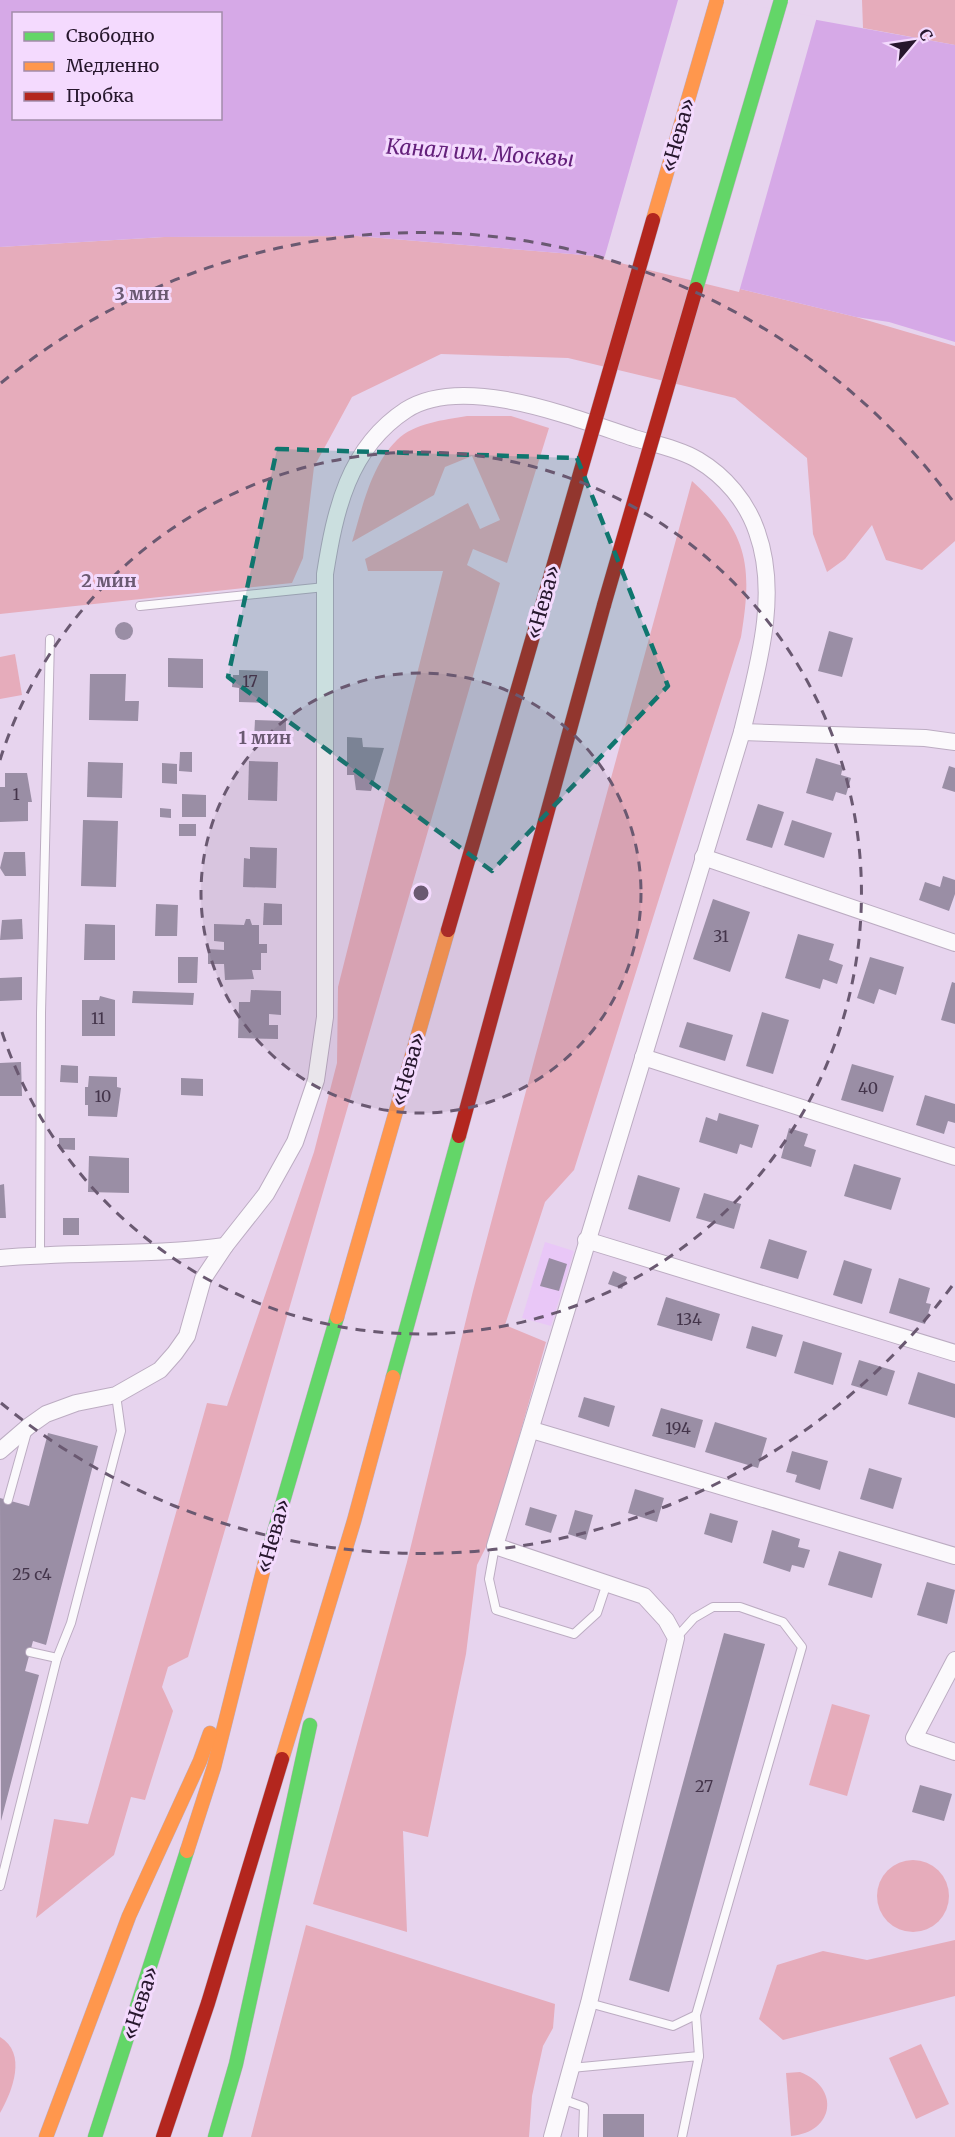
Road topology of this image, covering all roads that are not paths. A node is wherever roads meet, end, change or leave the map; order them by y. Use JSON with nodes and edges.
{"nodes":[{"id":1,"x":717,"y":0,"type":"edge"},
{"id":2,"x":781,"y":0,"type":"edge"},
{"id":3,"x":325,"y":587,"type":"junction"},
{"id":4,"x":140,"y":606,"type":"dead end"},
{"id":5,"x":50,"y":639,"type":"dead end"},
{"id":6,"x":742,"y":732,"type":"junction"},
{"id":7,"x":955,"y":742,"type":"edge"},
{"id":8,"x":702,"y":857,"type":"junction"},
{"id":9,"x":955,"y":943,"type":"edge"},
{"id":10,"x":643,"y":1057,"type":"junction"},
{"id":11,"x":955,"y":1157,"type":"edge"},
{"id":12,"x":586,"y":1240,"type":"junction"},
{"id":13,"x":225,"y":1246,"type":"junction"},
{"id":14,"x":40,"y":1254,"type":"junction"},
{"id":15,"x":0,"y":1258,"type":"edge"},
{"id":16,"x":955,"y":1353,"type":"edge"},
{"id":17,"x":116,"y":1395,"type":"junction"},
{"id":18,"x":28,"y":1426,"type":"junction"},
{"id":19,"x":532,"y":1430,"type":"junction"},
{"id":20,"x":0,"y":1451,"type":"edge"},
{"id":21,"x":8,"y":1500,"type":"dead end"},
{"id":22,"x":354,"y":1521,"type":"junction"},
{"id":23,"x":495,"y":1546,"type":"junction"},
{"id":24,"x":955,"y":1556,"type":"edge"},
{"id":25,"x":608,"y":1582,"type":"junction"},
{"id":26,"x":248,"y":1624,"type":"junction"},
{"id":27,"x":676,"y":1638,"type":"junction"},
{"id":28,"x":30,"y":1652,"type":"dead end"},
{"id":29,"x":57,"y":1658,"type":"junction"},
{"id":30,"x":955,"y":1660,"type":"edge"},
{"id":31,"x":955,"y":1752,"type":"edge"},
{"id":32,"x":0,"y":1886,"type":"edge"},
{"id":33,"x":590,"y":2003,"type":"junction"},
{"id":34,"x":696,"y":2015,"type":"junction"},
{"id":35,"x":699,"y":2056,"type":"junction"},
{"id":36,"x":572,"y":2068,"type":"junction"},
{"id":37,"x":562,"y":2099,"type":"junction"},
{"id":38,"x":46,"y":2137,"type":"edge"},
{"id":39,"x":95,"y":2137,"type":"edge"},
{"id":40,"x":163,"y":2137,"type":"edge"},
{"id":41,"x":215,"y":2137,"type":"edge"},
{"id":42,"x":552,"y":2137,"type":"edge"},
{"id":43,"x":583,"y":2137,"type":"edge"},
{"id":44,"x":682,"y":2137,"type":"edge"}],
"edges":[{"from":1,"to":26,"type":"main road","name":"«Нева»","bridge":true},
{"from":2,"to":22,"type":"main road","bridge":true},
{"from":3,"to":4,"type":"lane"},
{"from":3,"to":6,"type":"street"},
{"from":3,"to":13,"type":"street"},
{"from":5,"to":14,"type":"lane"},
{"from":6,"to":7,"type":"street"},
{"from":6,"to":8,"type":"street"},
{"from":8,"to":9,"type":"street"},
{"from":8,"to":10,"type":"street"},
{"from":10,"to":11,"type":"street"},
{"from":10,"to":12,"type":"street"},
{"from":12,"to":16,"type":"street"},
{"from":12,"to":19,"type":"street"},
{"from":13,"to":14,"type":"street"},
{"from":13,"to":17,"type":"street"},
{"from":14,"to":15,"type":"street"},
{"from":17,"to":18,"type":"street"},
{"from":17,"to":29,"type":"lane"},
{"from":18,"to":20,"type":"street"},
{"from":18,"to":21,"type":"lane"},
{"from":19,"to":23,"type":"street"},
{"from":19,"to":24,"type":"street"},
{"from":22,"to":40,"type":"main road"},
{"from":22,"to":41,"type":"main road"},
{"from":23,"to":25,"type":"street"},
{"from":23,"to":25,"type":"lane"},
{"from":25,"to":27,"type":"street"},
{"from":26,"to":38,"type":"main road"},
{"from":26,"to":39,"type":"main road","name":"«Нева»"},
{"from":27,"to":33,"type":"street"},
{"from":27,"to":34,"type":"lane"},
{"from":28,"to":29,"type":"lane"},
{"from":29,"to":32,"type":"lane"},
{"from":30,"to":31,"type":"street"},
{"from":33,"to":34,"type":"lane"},
{"from":33,"to":36,"type":"street"},
{"from":34,"to":35,"type":"lane"},
{"from":35,"to":36,"type":"lane"},
{"from":35,"to":44,"type":"lane"},
{"from":36,"to":37,"type":"street"},
{"from":37,"to":42,"type":"street"},
{"from":37,"to":43,"type":"lane"}]}
